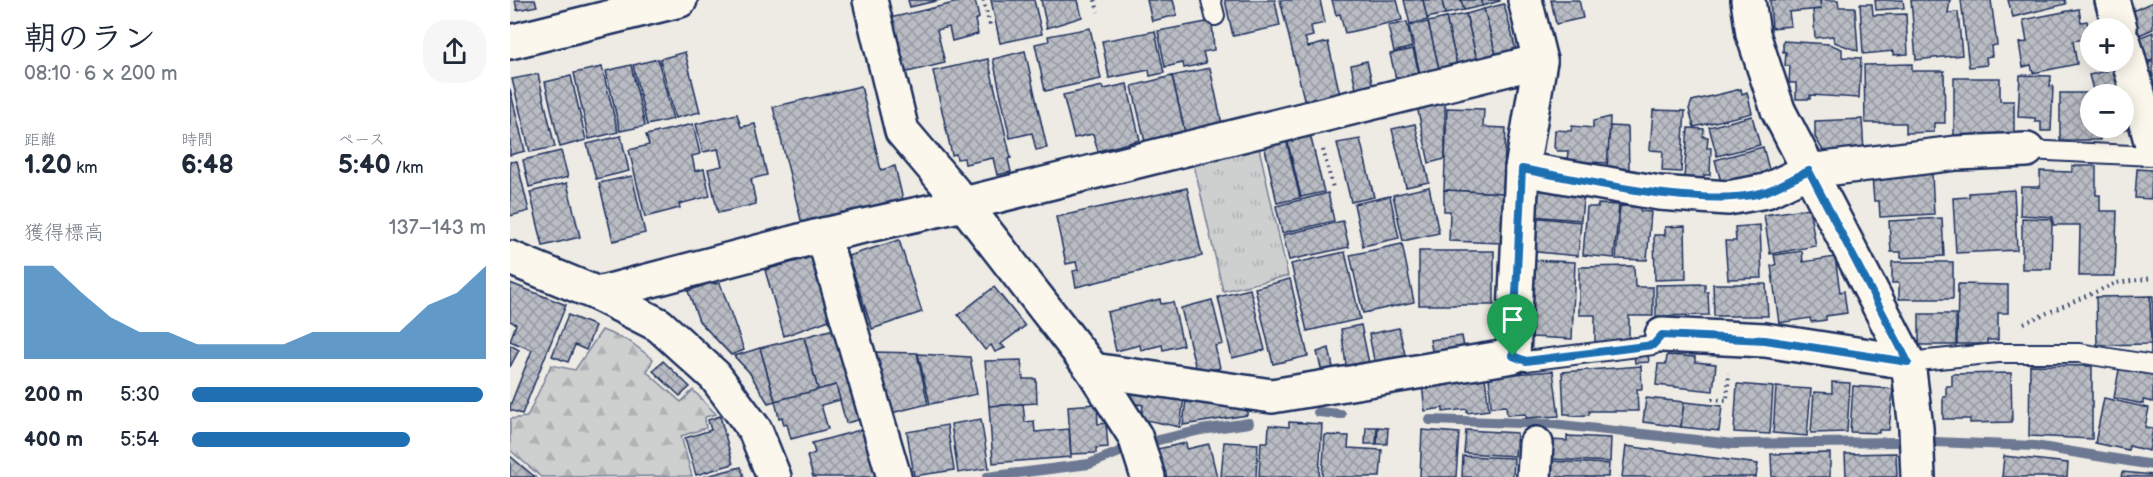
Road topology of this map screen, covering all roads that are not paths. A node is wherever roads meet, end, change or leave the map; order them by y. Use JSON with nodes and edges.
{"nodes":[{"id":1,"x":680,"y":0,"type":"edge"},
{"id":2,"x":870,"y":0,"type":"edge"},
{"id":3,"x":1525,"y":0,"type":"edge"},
{"id":4,"x":1748,"y":0,"type":"edge"},
{"id":5,"x":2112,"y":0,"type":"edge"},
{"id":6,"x":2117,"y":18,"type":"edge"},
{"id":7,"x":510,"y":42,"type":"edge"},
{"id":8,"x":1540,"y":61,"type":"junction"},
{"id":9,"x":2132,"y":72,"type":"edge"},
{"id":10,"x":2153,"y":148,"type":"edge"},
{"id":11,"x":2027,"y":150,"type":"joint"},
{"id":12,"x":2153,"y":156,"type":"edge"},
{"id":13,"x":1522,"y":169,"type":"junction"},
{"id":14,"x":1809,"y":171,"type":"junction"},
{"id":15,"x":964,"y":204,"type":"junction"},
{"id":16,"x":823,"y":235,"type":"junction"},
{"id":17,"x":510,"y":258,"type":"edge"},
{"id":18,"x":598,"y":294,"type":"junction"},
{"id":19,"x":1662,"y":335,"type":"joint"},
{"id":20,"x":1513,"y":356,"type":"junction"},
{"id":21,"x":1908,"y":362,"type":"junction"},
{"id":22,"x":2153,"y":365,"type":"edge"},
{"id":23,"x":1093,"y":370,"type":"junction"},
{"id":24,"x":1536,"y":444,"type":"dead end"},
{"id":25,"x":774,"y":477,"type":"edge"},
{"id":26,"x":894,"y":477,"type":"edge"},
{"id":27,"x":1148,"y":477,"type":"edge"},
{"id":28,"x":1534,"y":477,"type":"edge"},
{"id":29,"x":1918,"y":477,"type":"edge"}],
"edges":[{"from":1,"to":7,"type":"street"},
{"from":2,"to":15,"type":"street"},
{"from":3,"to":8,"type":"street"},
{"from":4,"to":14,"type":"street"},
{"from":5,"to":6,"type":"street"},
{"from":8,"to":13,"type":"street"},
{"from":8,"to":15,"type":"street"},
{"from":9,"to":10,"type":"street"},
{"from":11,"to":12,"type":"lane"},
{"from":11,"to":14,"type":"street"},
{"from":13,"to":14,"type":"street"},
{"from":13,"to":20,"type":"street"},
{"from":14,"to":21,"type":"street"},
{"from":15,"to":16,"type":"street"},
{"from":15,"to":23,"type":"street"},
{"from":16,"to":18,"type":"street"},
{"from":16,"to":26,"type":"street"},
{"from":17,"to":18,"type":"street"},
{"from":18,"to":25,"type":"street"},
{"from":19,"to":20,"type":"lane"},
{"from":19,"to":21,"type":"street"},
{"from":20,"to":23,"type":"street"},
{"from":21,"to":22,"type":"lane"},
{"from":21,"to":29,"type":"street"},
{"from":23,"to":27,"type":"street"},
{"from":24,"to":28,"type":"street"}]}
